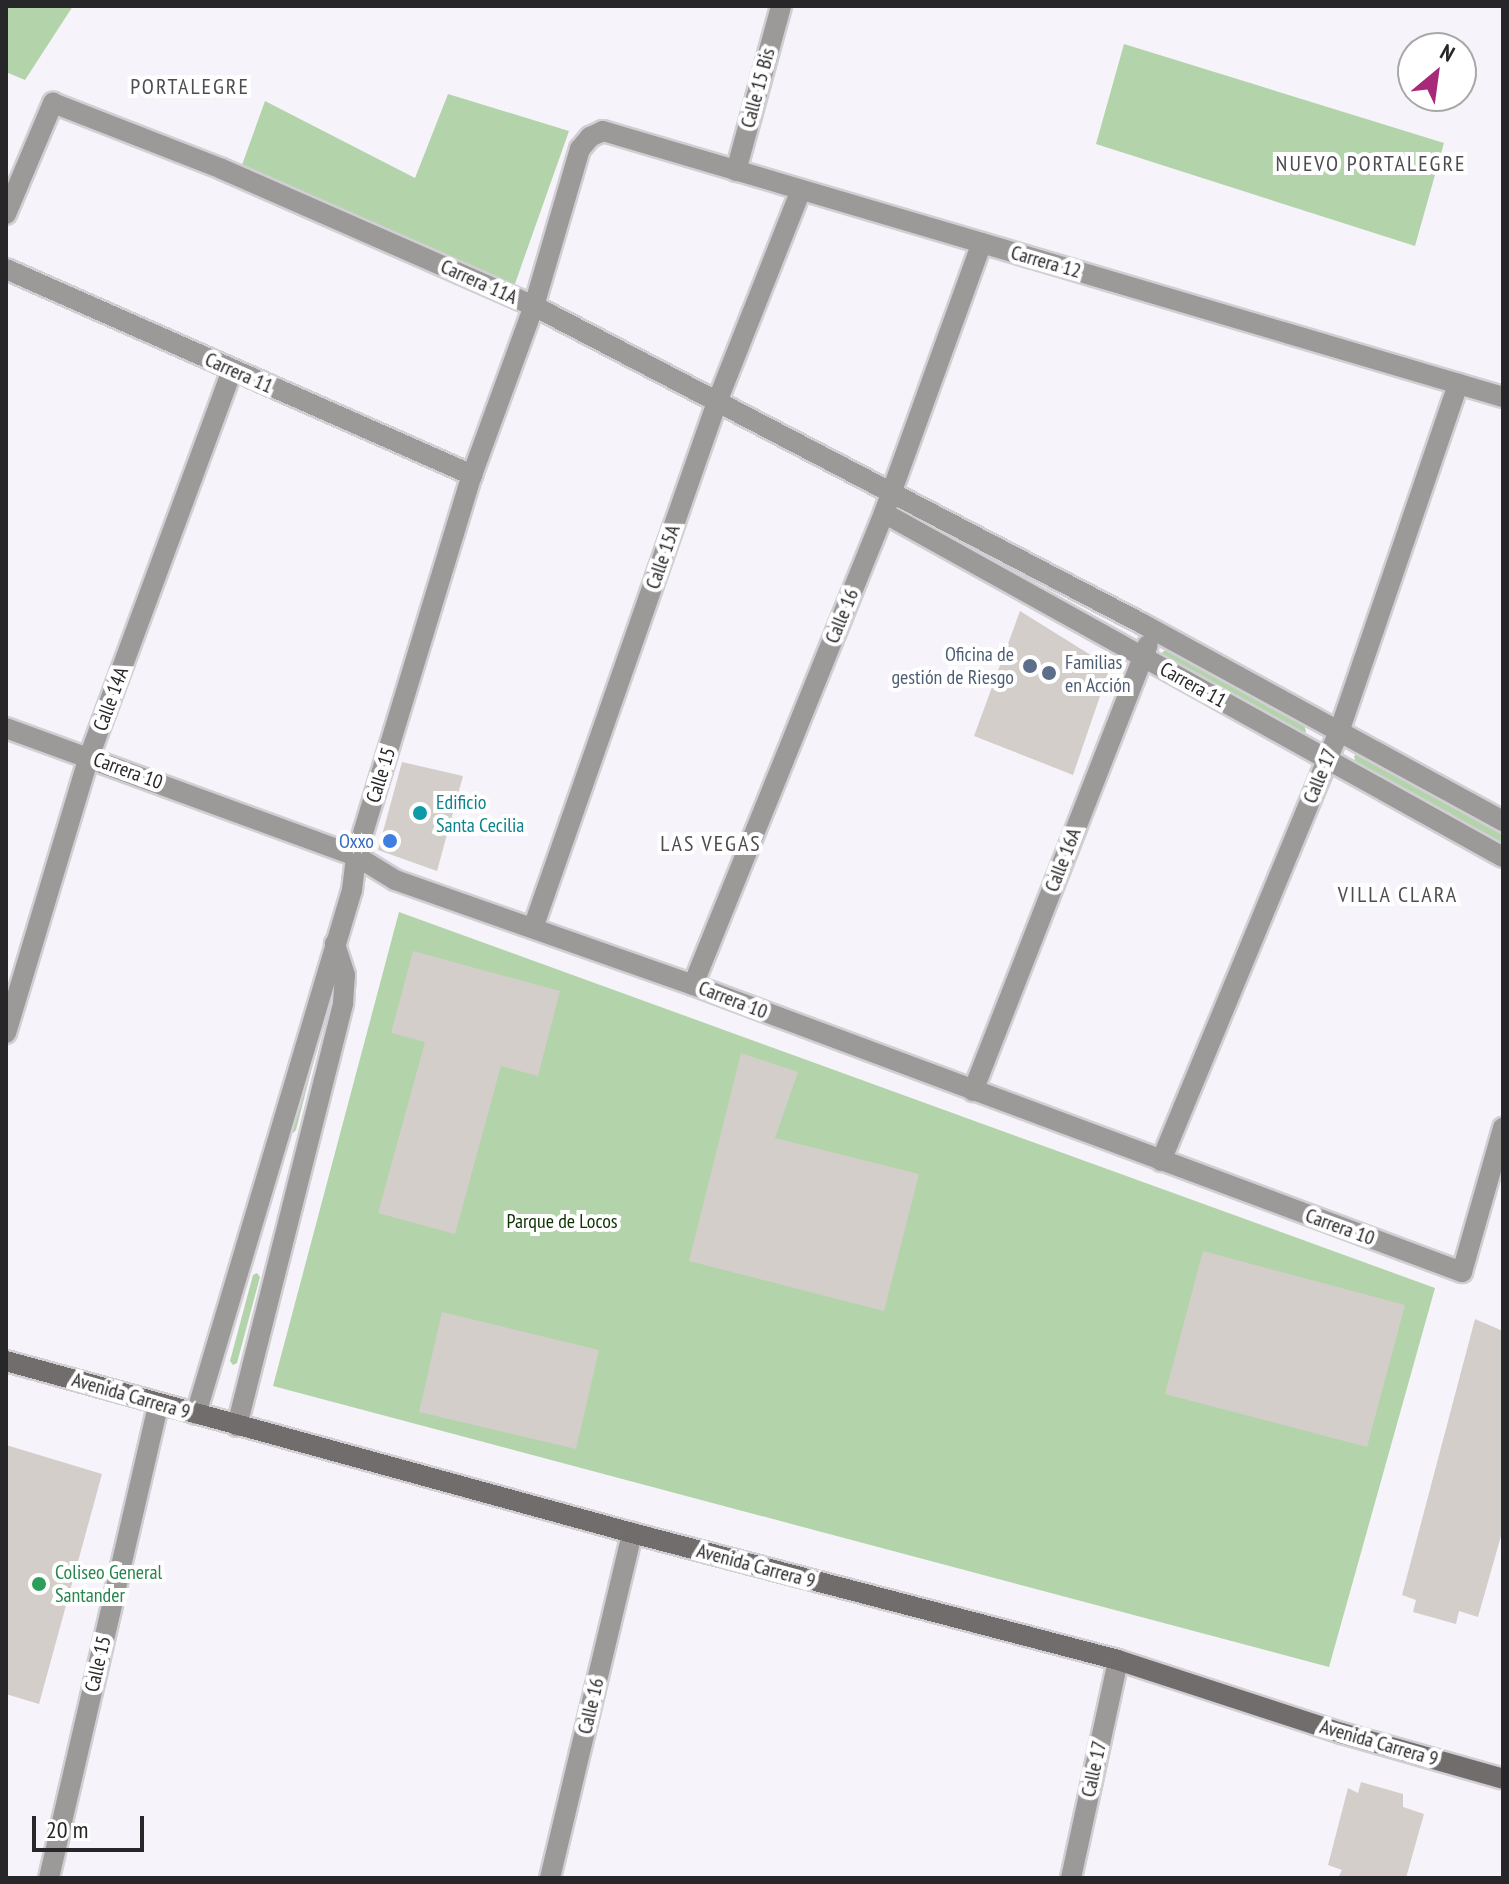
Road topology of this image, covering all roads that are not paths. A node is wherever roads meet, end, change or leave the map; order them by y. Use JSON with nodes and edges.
{"nodes":[{"id":1,"x":781,"y":6,"type":"edge"},
{"id":2,"x":590,"y":137,"type":"joint"},
{"id":3,"x":736,"y":171,"type":"junction"},
{"id":4,"x":801,"y":190,"type":"junction"},
{"id":5,"x":6,"y":214,"type":"edge"},
{"id":6,"x":982,"y":243,"type":"junction"},
{"id":7,"x":6,"y":269,"type":"edge"},
{"id":8,"x":534,"y":306,"type":"junction"},
{"id":9,"x":232,"y":370,"type":"junction"},
{"id":10,"x":1458,"y":384,"type":"junction"},
{"id":11,"x":1503,"y":397,"type":"edge"},
{"id":12,"x":717,"y":402,"type":"junction"},
{"id":13,"x":472,"y":475,"type":"junction"},
{"id":14,"x":887,"y":504,"type":"junction"},
{"id":15,"x":1050,"y":576,"type":"junction"},
{"id":16,"x":1041,"y":600,"type":"junction"},
{"id":17,"x":1155,"y":631,"type":"junction"},
{"id":18,"x":1142,"y":657,"type":"junction"},
{"id":19,"x":6,"y":728,"type":"edge"},
{"id":20,"x":1340,"y":729,"type":"junction"},
{"id":21,"x":89,"y":757,"type":"junction"},
{"id":22,"x":1327,"y":760,"type":"junction"},
{"id":23,"x":1503,"y":821,"type":"edge"},
{"id":24,"x":356,"y":856,"type":"junction"},
{"id":25,"x":1503,"y":857,"type":"edge"},
{"id":26,"x":533,"y":928,"type":"junction"},
{"id":27,"x":335,"y":944,"type":"junction"},
{"id":28,"x":693,"y":985,"type":"junction"},
{"id":29,"x":6,"y":1033,"type":"edge"},
{"id":30,"x":973,"y":1091,"type":"junction"},
{"id":31,"x":1503,"y":1128,"type":"edge"},
{"id":32,"x":1161,"y":1161,"type":"junction"},
{"id":33,"x":6,"y":1361,"type":"edge"},
{"id":34,"x":158,"y":1404,"type":"junction"},
{"id":35,"x":196,"y":1414,"type":"junction"},
{"id":36,"x":237,"y":1426,"type":"junction"},
{"id":37,"x":632,"y":1533,"type":"junction"},
{"id":38,"x":1118,"y":1660,"type":"junction"},
{"id":39,"x":1503,"y":1779,"type":"edge"},
{"id":40,"x":49,"y":1878,"type":"edge"},
{"id":41,"x":550,"y":1878,"type":"edge"},
{"id":42,"x":1071,"y":1878,"type":"edge"}],
"edges":[{"from":1,"to":3,"type":"street","name":"Calle 15 Bis"},
{"from":2,"to":3,"type":"street","name":"Carrera 12"},
{"from":2,"to":8,"type":"street","name":"Calle 15"},
{"from":3,"to":4,"type":"street","name":"Carrera 12"},
{"from":4,"to":6,"type":"street","name":"Carrera 12"},
{"from":4,"to":12,"type":"street","name":"Calle 15A"},
{"from":5,"to":8,"type":"street","name":"Carrera 11A"},
{"from":6,"to":10,"type":"street","name":"Carrera 12"},
{"from":6,"to":14,"type":"street","name":"Calle 16"},
{"from":7,"to":9,"type":"street","name":"Carrera 11"},
{"from":8,"to":12,"type":"street","name":"Carrera 11A"},
{"from":8,"to":13,"type":"street","name":"Calle 15"},
{"from":9,"to":13,"type":"street","name":"Carrera 11"},
{"from":9,"to":21,"type":"street","name":"Calle 14A"},
{"from":10,"to":11,"type":"street","name":"Carrera 12"},
{"from":10,"to":20,"type":"street","name":"Calle 17"},
{"from":12,"to":14,"type":"street","name":"Carrera 11A"},
{"from":12,"to":26,"type":"street","name":"Calle 15A"},
{"from":13,"to":24,"type":"street","name":"Calle 15"},
{"from":14,"to":15,"type":"street","name":"Carrera 11"},
{"from":14,"to":16,"type":"street","name":"Carrera 11"},
{"from":14,"to":28,"type":"street","name":"Calle 16"},
{"from":15,"to":16,"type":"street"},
{"from":15,"to":17,"type":"street","name":"Carrera 11"},
{"from":16,"to":18,"type":"street","name":"Carrera 11"},
{"from":17,"to":18,"type":"street","name":"Calle 16A"},
{"from":17,"to":20,"type":"street","name":"Carrera 11"},
{"from":18,"to":22,"type":"street","name":"Carrera 11"},
{"from":18,"to":30,"type":"street","name":"Calle 16A"},
{"from":19,"to":21,"type":"street","name":"Carrera 10"},
{"from":20,"to":22,"type":"street","name":"Calle 17"},
{"from":20,"to":23,"type":"street","name":"Carrera 11"},
{"from":21,"to":24,"type":"street","name":"Carrera 10"},
{"from":21,"to":29,"type":"street","name":"Calle 14A"},
{"from":22,"to":25,"type":"street","name":"Carrera 11"},
{"from":22,"to":32,"type":"street","name":"Calle 17"},
{"from":24,"to":26,"type":"street","name":"Carrera 10"},
{"from":24,"to":27,"type":"street","name":"Calle 15"},
{"from":26,"to":28,"type":"street","name":"Carrera 10"},
{"from":27,"to":35,"type":"street","name":"Calle 15"},
{"from":27,"to":36,"type":"street"},
{"from":28,"to":30,"type":"street","name":"Carrera 10"},
{"from":30,"to":32,"type":"street","name":"Carrera 10"},
{"from":31,"to":32,"type":"street","name":"Carrera 10"},
{"from":33,"to":34,"type":"main road","name":"Avenida Carrera 9"},
{"from":34,"to":35,"type":"main road","name":"Avenida Carrera 9"},
{"from":34,"to":40,"type":"street","name":"Calle 15"},
{"from":35,"to":36,"type":"main road","name":"Avenida Carrera 9"},
{"from":36,"to":37,"type":"main road","name":"Avenida Carrera 9"},
{"from":37,"to":38,"type":"main road","name":"Avenida Carrera 9"},
{"from":37,"to":41,"type":"street","name":"Calle 16"},
{"from":38,"to":39,"type":"main road","name":"Avenida Carrera 9"},
{"from":38,"to":42,"type":"street","name":"Calle 17"}]}
